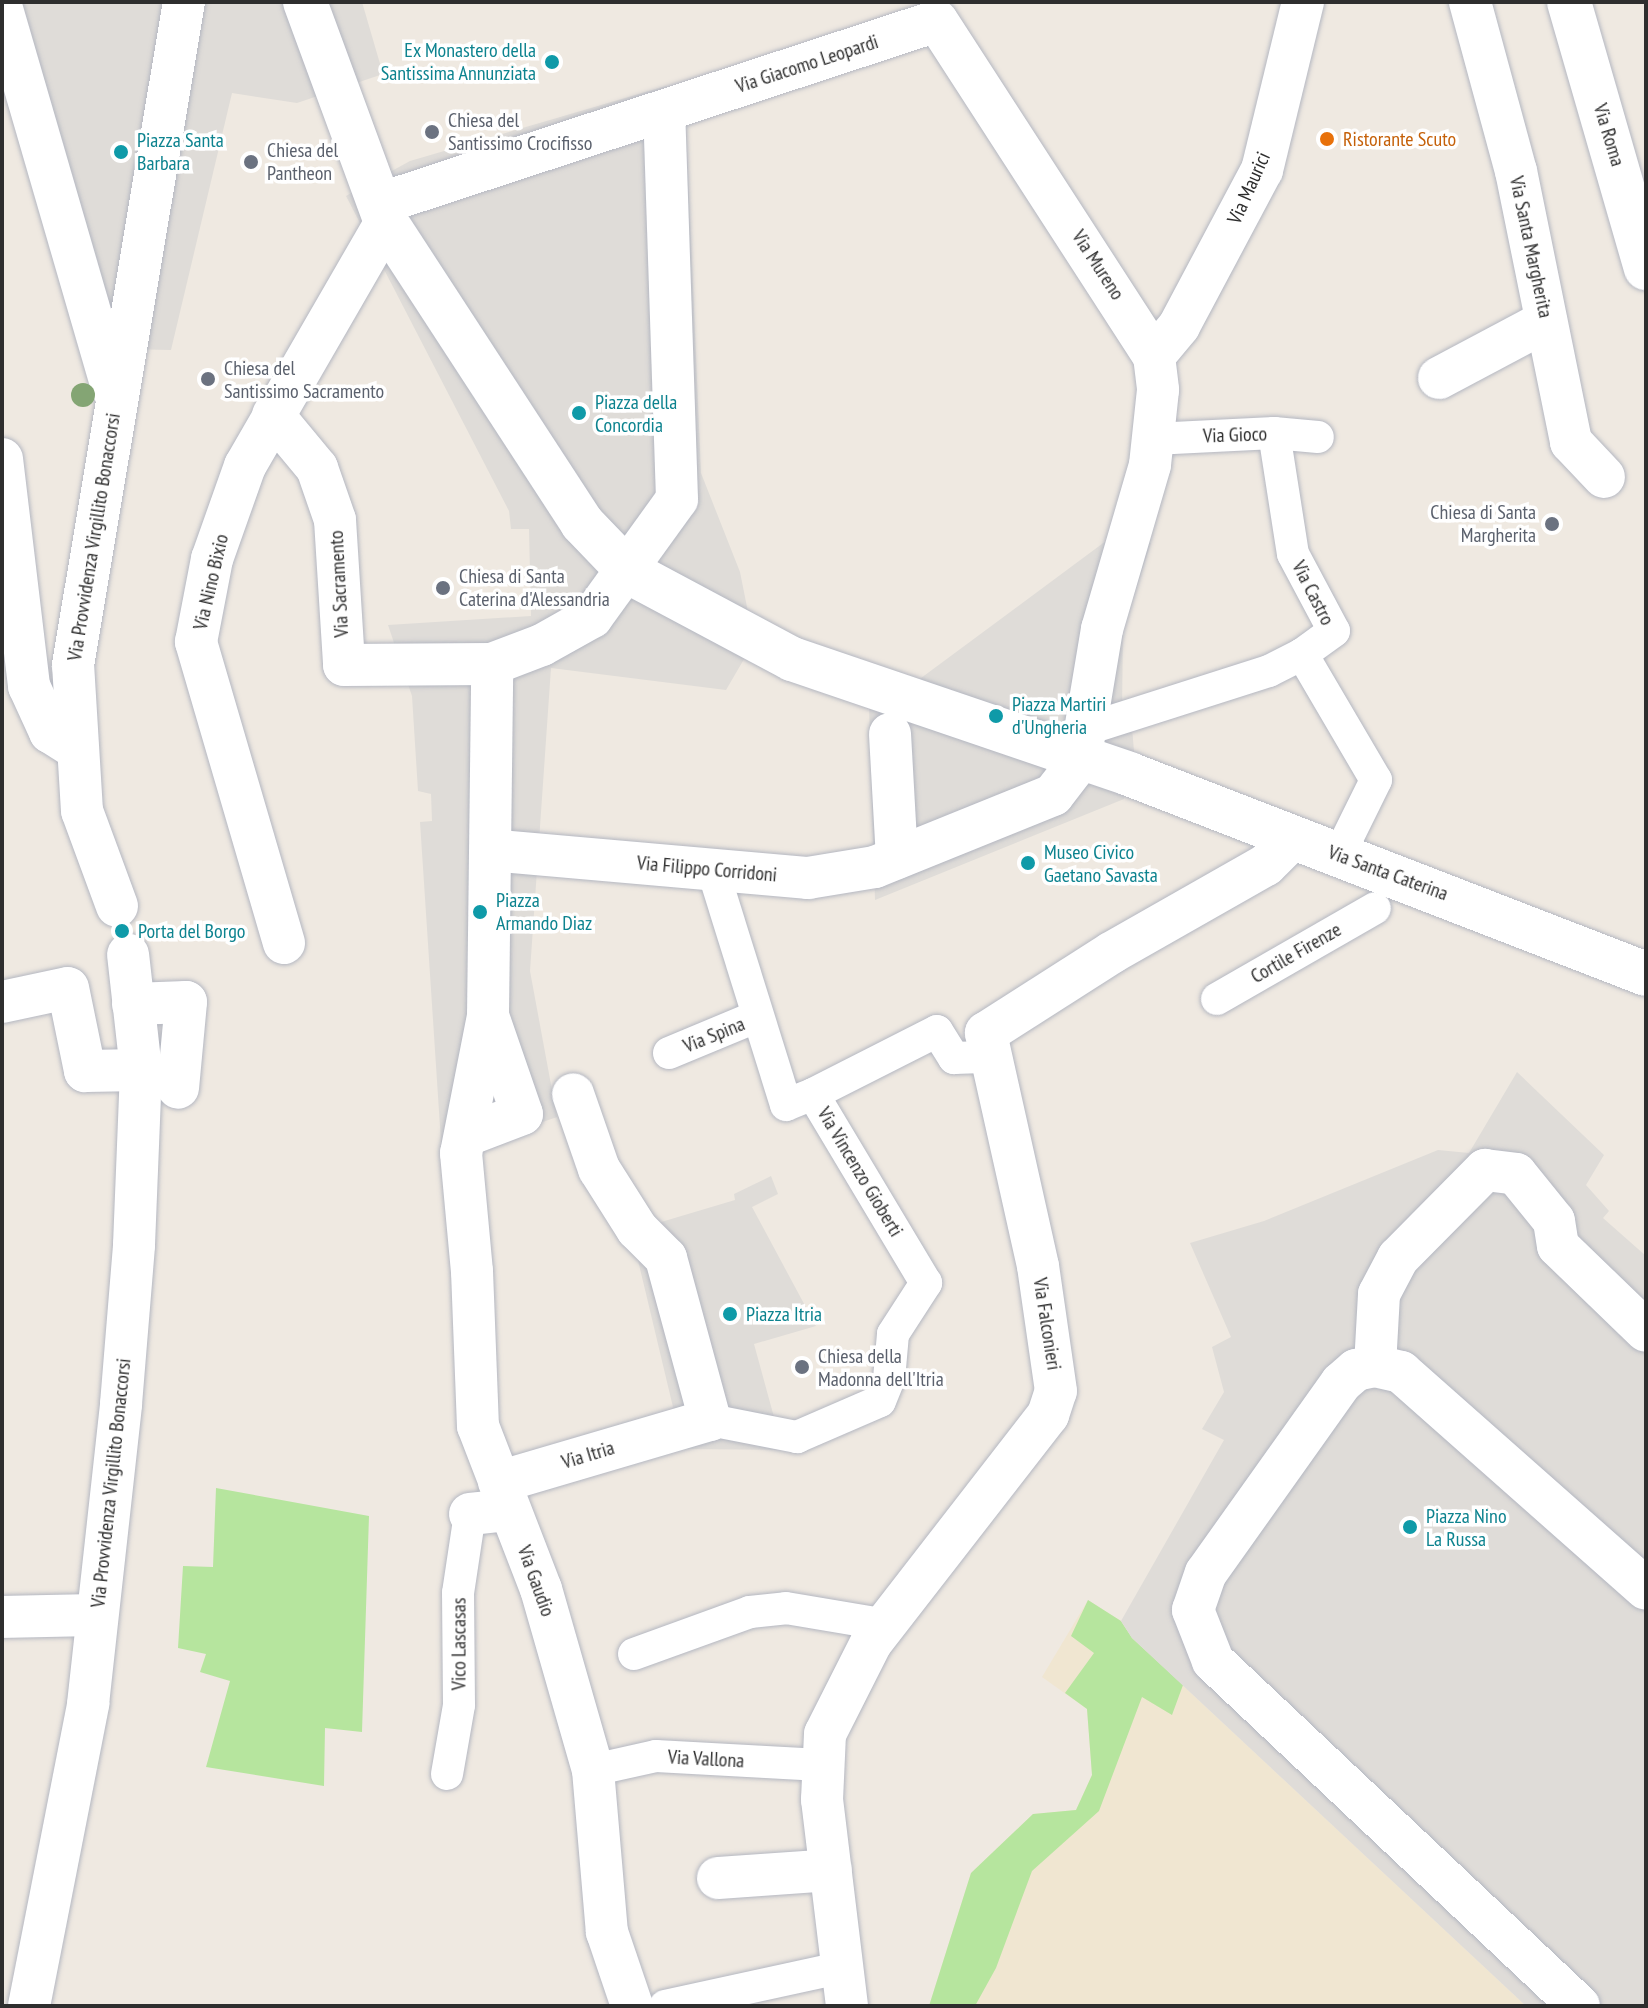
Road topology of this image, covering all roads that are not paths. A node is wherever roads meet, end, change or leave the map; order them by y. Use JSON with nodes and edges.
{"nodes":[{"id":1,"x":184,"y":2,"type":"edge"},
{"id":2,"x":305,"y":2,"type":"edge"},
{"id":3,"x":1303,"y":2,"type":"edge"},
{"id":4,"x":1569,"y":2,"type":"edge"},
{"id":5,"x":1470,"y":4,"type":"edge"},
{"id":6,"x":2,"y":9,"type":"edge"},
{"id":7,"x":937,"y":21,"type":"joint"},
{"id":8,"x":670,"y":109,"type":"junction"},
{"id":9,"x":377,"y":214,"type":"junction"},
{"id":10,"x":1646,"y":268,"type":"edge"},
{"id":11,"x":1546,"y":321,"type":"junction"},
{"id":12,"x":1154,"y":356,"type":"junction"},
{"id":13,"x":1439,"y":378,"type":"dead end"},
{"id":14,"x":116,"y":401,"type":"junction"},
{"id":15,"x":273,"y":415,"type":"junction"},
{"id":16,"x":1274,"y":433,"type":"junction"},
{"id":17,"x":1318,"y":437,"type":"dead end"},
{"id":18,"x":1153,"y":439,"type":"junction"},
{"id":19,"x":2,"y":459,"type":"edge"},
{"id":20,"x":1604,"y":477,"type":"dead end"},
{"id":21,"x":629,"y":572,"type":"junction"},
{"id":22,"x":1302,"y":654,"type":"junction"},
{"id":23,"x":492,"y":664,"type":"junction"},
{"id":24,"x":889,"y":713,"type":"junction"},
{"id":25,"x":1082,"y":745,"type":"junction"},
{"id":26,"x":74,"y":747,"type":"junction"},
{"id":27,"x":1292,"y":839,"type":"junction"},
{"id":28,"x":491,"y":850,"type":"junction"},
{"id":29,"x":1339,"y":855,"type":"junction"},
{"id":30,"x":886,"y":863,"type":"junction"},
{"id":31,"x":713,"y":870,"type":"junction"},
{"id":32,"x":117,"y":906,"type":"dead end"},
{"id":33,"x":1375,"y":908,"type":"dead end"},
{"id":34,"x":284,"y":943,"type":"dead end"},
{"id":35,"x":128,"y":955,"type":"dead end"},
{"id":36,"x":1646,"y":974,"type":"edge"},
{"id":37,"x":1217,"y":999,"type":"dead end"},
{"id":38,"x":2,"y":1002,"type":"edge"},
{"id":39,"x":133,"y":1004,"type":"junction"},
{"id":40,"x":758,"y":1016,"type":"junction"},
{"id":41,"x":669,"y":1053,"type":"dead end"},
{"id":42,"x":991,"y":1057,"type":"junction"},
{"id":43,"x":141,"y":1070,"type":"junction"},
{"id":44,"x":178,"y":1088,"type":"dead end"},
{"id":45,"x":573,"y":1094,"type":"dead end"},
{"id":46,"x":813,"y":1094,"type":"junction"},
{"id":47,"x":1646,"y":1331,"type":"edge"},
{"id":48,"x":1375,"y":1366,"type":"junction"},
{"id":49,"x":694,"y":1424,"type":"junction"},
{"id":50,"x":493,"y":1502,"type":"junction"},
{"id":51,"x":1646,"y":1589,"type":"edge"},
{"id":52,"x":97,"y":1615,"type":"junction"},
{"id":53,"x":2,"y":1617,"type":"edge"},
{"id":54,"x":886,"y":1625,"type":"junction"},
{"id":55,"x":634,"y":1654,"type":"dead end"},
{"id":56,"x":821,"y":1765,"type":"junction"},
{"id":57,"x":593,"y":1770,"type":"junction"},
{"id":58,"x":447,"y":1774,"type":"dead end"},
{"id":59,"x":831,"y":1870,"type":"junction"},
{"id":60,"x":718,"y":1878,"type":"dead end"},
{"id":61,"x":845,"y":1986,"type":"edge"},
{"id":62,"x":29,"y":2006,"type":"edge"},
{"id":63,"x":632,"y":2006,"type":"edge"},
{"id":64,"x":665,"y":2006,"type":"edge"},
{"id":65,"x":1579,"y":2006,"type":"edge"}],
"edges":[{"from":1,"to":14,"type":"street","name":"Via Provvidenza Virgillito Bonaccorsi"},
{"from":2,"to":9,"type":"street"},
{"from":3,"to":12,"type":"street","name":"Via Maurici"},
{"from":4,"to":10,"type":"street","name":"Via Roma"},
{"from":5,"to":11,"type":"street","name":"Via Santa Margherita"},
{"from":6,"to":14,"type":"street"},
{"from":7,"to":8,"type":"street","name":"Via Giacomo Leopardi"},
{"from":7,"to":12,"type":"street","name":"Via Mureno"},
{"from":8,"to":9,"type":"street","name":"Via Giacomo Leopardi"},
{"from":8,"to":21,"type":"street"},
{"from":9,"to":15,"type":"street","name":"Via Nino Bixio"},
{"from":9,"to":21,"type":"street"},
{"from":11,"to":13,"type":"street"},
{"from":11,"to":20,"type":"street","name":"Via Santa Margherita"},
{"from":12,"to":18,"type":"street","name":"Via Mureno"},
{"from":14,"to":26,"type":"street","name":"Via Provvidenza Virgillito Bonaccorsi"},
{"from":15,"to":23,"type":"street","name":"Via Sacramento"},
{"from":15,"to":34,"type":"street","name":"Via Nino Bixio"},
{"from":16,"to":17,"type":"street","name":"Via Gioco"},
{"from":16,"to":18,"type":"street","name":"Via Gioco"},
{"from":16,"to":22,"type":"street","name":"Via Castro"},
{"from":18,"to":25,"type":"street","name":"Via Mureno"},
{"from":19,"to":26,"type":"street"},
{"from":21,"to":23,"type":"street"},
{"from":21,"to":24,"type":"street"},
{"from":22,"to":25,"type":"street"},
{"from":22,"to":29,"type":"street","name":"Via Castro"},
{"from":23,"to":28,"type":"street"},
{"from":24,"to":25,"type":"street","name":"Via Santa Caterina"},
{"from":24,"to":30,"type":"street"},
{"from":25,"to":27,"type":"street","name":"Via Santa Caterina"},
{"from":25,"to":30,"type":"street","name":"Via Filippo Corridoni"},
{"from":26,"to":32,"type":"street","name":"Via Provvidenza Virgillito Bonaccorsi"},
{"from":27,"to":29,"type":"street","name":"Via Santa Caterina"},
{"from":27,"to":42,"type":"street","name":"Via Falconieri"},
{"from":28,"to":31,"type":"street","name":"Via Filippo Corridoni"},
{"from":28,"to":50,"type":"street","name":"Via Gaudio"},
{"from":29,"to":36,"type":"street","name":"Via Santa Caterina"},
{"from":30,"to":31,"type":"street","name":"Via Filippo Corridoni"},
{"from":31,"to":40,"type":"street","name":"Via Vincenzo Gioberti"},
{"from":33,"to":37,"type":"street","name":"Cortile Firenze"},
{"from":35,"to":39,"type":"street","name":"Via Provvidenza Virgillito Bonaccorsi"},
{"from":38,"to":43,"type":"street"},
{"from":39,"to":43,"type":"street","name":"Via Provvidenza Virgillito Bonaccorsi"},
{"from":39,"to":44,"type":"street"},
{"from":40,"to":41,"type":"street","name":"Via Spina"},
{"from":40,"to":46,"type":"street","name":"Via Vincenzo Gioberti"},
{"from":42,"to":46,"type":"street"},
{"from":42,"to":54,"type":"street","name":"Via Falconieri"},
{"from":43,"to":52,"type":"street","name":"Via Provvidenza Virgillito Bonaccorsi"},
{"from":45,"to":49,"type":"street"},
{"from":46,"to":49,"type":"street","name":"Via Vincenzo Gioberti"},
{"from":47,"to":48,"type":"street"},
{"from":48,"to":51,"type":"street"},
{"from":48,"to":65,"type":"street"},
{"from":49,"to":50,"type":"street","name":"Via Itria"},
{"from":50,"to":57,"type":"street","name":"Via Gaudio"},
{"from":50,"to":58,"type":"street","name":"Vico Lascasas"},
{"from":52,"to":53,"type":"street"},
{"from":52,"to":62,"type":"street","name":"Via Provvidenza Virgillito Bonaccorsi"},
{"from":54,"to":55,"type":"street"},
{"from":54,"to":56,"type":"street","name":"Via Falconieri"},
{"from":56,"to":57,"type":"street","name":"Via Vallona"},
{"from":56,"to":59,"type":"street","name":"Via Falconieri"},
{"from":57,"to":63,"type":"street","name":"Via Gaudio"},
{"from":59,"to":60,"type":"street"},
{"from":59,"to":61,"type":"street","name":"Via Falconieri"},
{"from":61,"to":64,"type":"street"}]}
